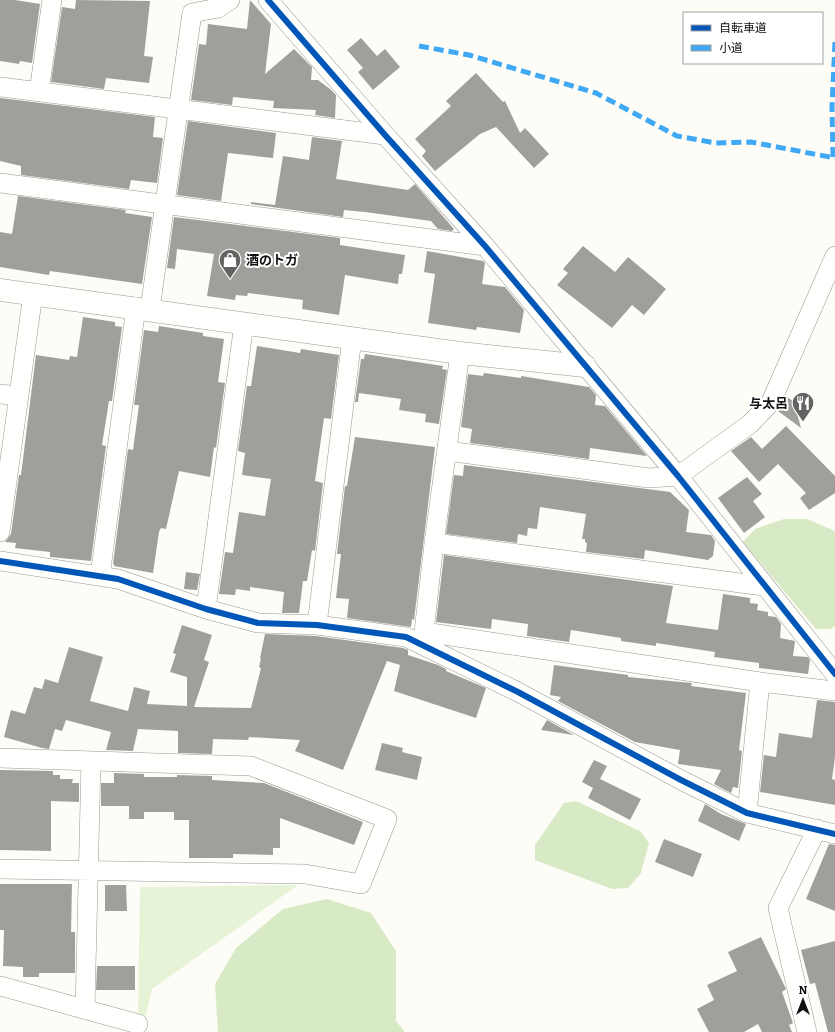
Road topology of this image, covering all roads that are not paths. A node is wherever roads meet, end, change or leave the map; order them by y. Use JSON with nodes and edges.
{"nodes":[{"id":1,"x":52,"y":0,"type":"edge"},
{"id":2,"x":230,"y":0,"type":"edge"},
{"id":3,"x":268,"y":0,"type":"edge"},
{"id":4,"x":0,"y":87,"type":"edge"},
{"id":5,"x":40,"y":92,"type":"junction"},
{"id":6,"x":179,"y":110,"type":"junction"},
{"id":7,"x":385,"y":135,"type":"junction"},
{"id":8,"x":0,"y":183,"type":"edge"},
{"id":9,"x":165,"y":205,"type":"junction"},
{"id":10,"x":485,"y":246,"type":"junction"},
{"id":11,"x":835,"y":256,"type":"edge"},
{"id":12,"x":0,"y":290,"type":"edge"},
{"id":13,"x":33,"y":294,"type":"junction"},
{"id":14,"x":143,"y":308,"type":"junction"},
{"id":15,"x":244,"y":323,"type":"junction"},
{"id":16,"x":352,"y":338,"type":"junction"},
{"id":17,"x":460,"y":353,"type":"junction"},
{"id":18,"x":585,"y":366,"type":"junction"},
{"id":19,"x":9,"y":395,"type":"edge"},
{"id":20,"x":446,"y":451,"type":"junction"},
{"id":21,"x":678,"y":476,"type":"junction"},
{"id":22,"x":0,"y":532,"type":"edge"},
{"id":23,"x":434,"y":543,"type":"junction"},
{"id":24,"x":0,"y":561,"type":"edge"},
{"id":25,"x":100,"y":576,"type":"junction"},
{"id":26,"x":764,"y":586,"type":"junction"},
{"id":27,"x":206,"y":609,"type":"junction"},
{"id":28,"x":317,"y":625,"type":"junction"},
{"id":29,"x":421,"y":638,"type":"junction"},
{"id":30,"x":835,"y":674,"type":"edge"},
{"id":31,"x":760,"y":682,"type":"junction"},
{"id":32,"x":835,"y":691,"type":"edge"},
{"id":33,"x":0,"y":758,"type":"edge"},
{"id":34,"x":91,"y":762,"type":"junction"},
{"id":35,"x":747,"y":813,"type":"junction"},
{"id":36,"x":826,"y":831,"type":"edge"},
{"id":37,"x":0,"y":869,"type":"edge"},
{"id":38,"x":88,"y":870,"type":"junction"},
{"id":39,"x":0,"y":986,"type":"edge"},
{"id":40,"x":85,"y":1009,"type":"junction"},
{"id":41,"x":138,"y":1024,"type":"dead end"},
{"id":42,"x":807,"y":1032,"type":"edge"}],
"edges":[{"from":1,"to":5,"type":"street"},
{"from":2,"to":6,"type":"street"},
{"from":3,"to":7,"type":"street"},
{"from":4,"to":5,"type":"street"},
{"from":5,"to":6,"type":"street"},
{"from":6,"to":7,"type":"street"},
{"from":6,"to":9,"type":"street"},
{"from":7,"to":10,"type":"street"},
{"from":8,"to":9,"type":"street"},
{"from":9,"to":10,"type":"street"},
{"from":9,"to":14,"type":"street"},
{"from":10,"to":18,"type":"street"},
{"from":11,"to":21,"type":"street"},
{"from":12,"to":13,"type":"street"},
{"from":13,"to":14,"type":"street"},
{"from":13,"to":19,"type":"street"},
{"from":14,"to":15,"type":"street"},
{"from":14,"to":25,"type":"street"},
{"from":15,"to":16,"type":"street"},
{"from":15,"to":27,"type":"street"},
{"from":16,"to":17,"type":"street"},
{"from":16,"to":28,"type":"street"},
{"from":17,"to":18,"type":"street"},
{"from":17,"to":20,"type":"street"},
{"from":18,"to":21,"type":"street"},
{"from":19,"to":22,"type":"street"},
{"from":20,"to":21,"type":"street"},
{"from":20,"to":23,"type":"street"},
{"from":21,"to":26,"type":"street"},
{"from":23,"to":26,"type":"street"},
{"from":23,"to":29,"type":"street"},
{"from":24,"to":25,"type":"street"},
{"from":25,"to":27,"type":"street"},
{"from":26,"to":30,"type":"street"},
{"from":27,"to":28,"type":"street"},
{"from":28,"to":29,"type":"street"},
{"from":29,"to":31,"type":"street"},
{"from":29,"to":35,"type":"street"},
{"from":31,"to":32,"type":"street"},
{"from":31,"to":35,"type":"street"},
{"from":33,"to":34,"type":"street"},
{"from":34,"to":38,"type":"street"},
{"from":34,"to":38,"type":"street"},
{"from":35,"to":36,"type":"street"},
{"from":36,"to":42,"type":"street"},
{"from":37,"to":38,"type":"street"},
{"from":38,"to":40,"type":"street"},
{"from":39,"to":40,"type":"street"},
{"from":40,"to":41,"type":"street"}]}
